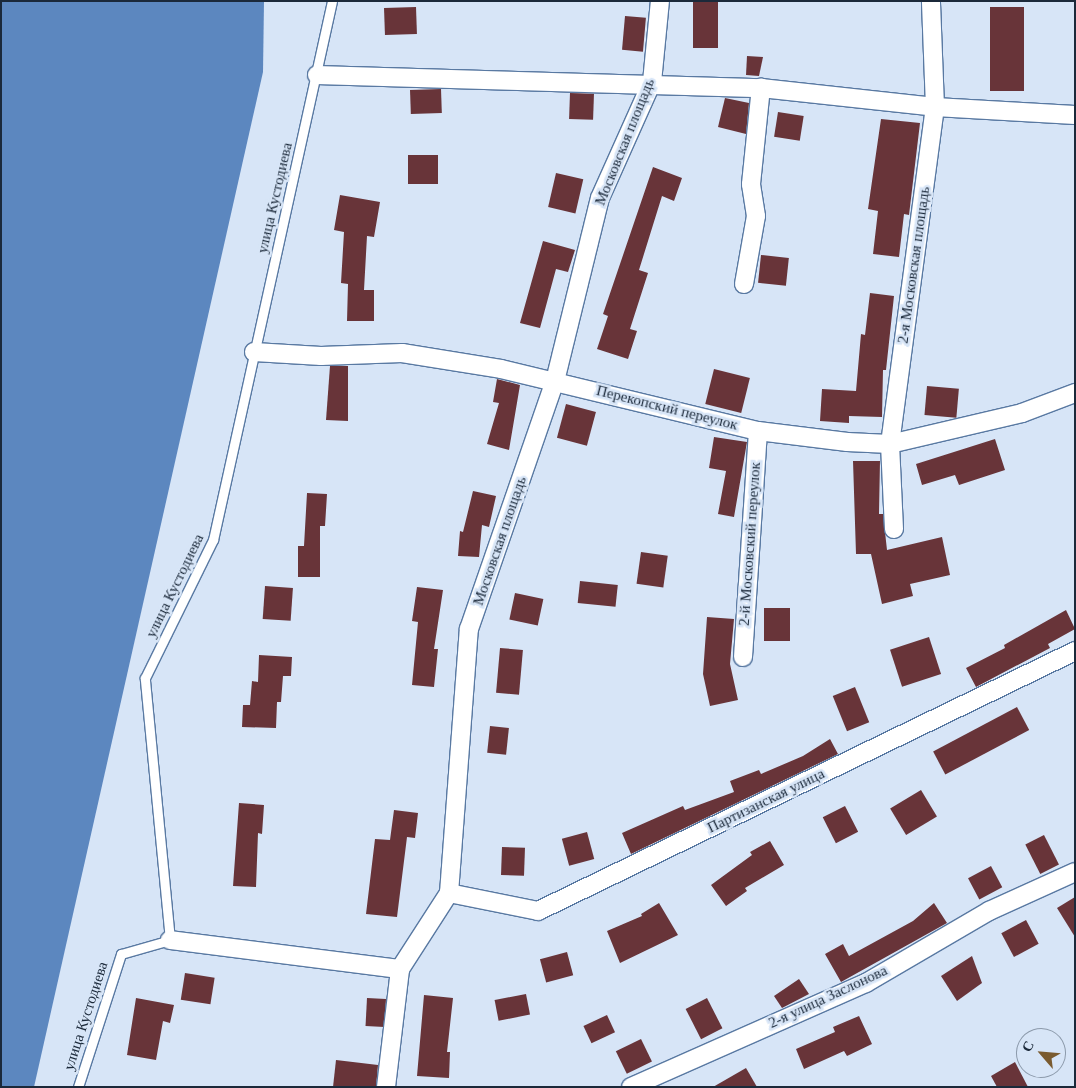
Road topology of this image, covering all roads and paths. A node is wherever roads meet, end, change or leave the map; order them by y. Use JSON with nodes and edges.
{"nodes":[{"id":1,"x":332,"y":1,"type":"edge"},
{"id":2,"x":660,"y":1,"type":"edge"},
{"id":3,"x":931,"y":1,"type":"edge"},
{"id":4,"x":317,"y":74,"type":"junction"},
{"id":5,"x":652,"y":82,"type":"junction"},
{"id":6,"x":761,"y":88,"type":"junction"},
{"id":7,"x":935,"y":107,"type":"junction"},
{"id":8,"x":1075,"y":115,"type":"edge"},
{"id":9,"x":744,"y":284,"type":"dead end"},
{"id":10,"x":254,"y":352,"type":"junction"},
{"id":11,"x":555,"y":381,"type":"junction"},
{"id":12,"x":1075,"y":393,"type":"edge"},
{"id":13,"x":758,"y":431,"type":"junction"},
{"id":14,"x":890,"y":444,"type":"junction"},
{"id":15,"x":894,"y":529,"type":"dead end"},
{"id":16,"x":1075,"y":651,"type":"edge"},
{"id":17,"x":742,"y":657,"type":"dead end"},
{"id":18,"x":1075,"y":872,"type":"edge"},
{"id":19,"x":449,"y":893,"type":"junction"},
{"id":20,"x":170,"y":940,"type":"junction"},
{"id":21,"x":400,"y":969,"type":"junction"},
{"id":22,"x":78,"y":1087,"type":"edge"},
{"id":23,"x":386,"y":1087,"type":"edge"},
{"id":24,"x":631,"y":1087,"type":"edge"}],
"edges":[{"from":1,"to":4,"type":"lane","name":"улица Кустодиева"},
{"from":2,"to":5,"type":"street","name":"Московская площадь"},
{"from":3,"to":7,"type":"street","name":"2-я Московская площадь"},
{"from":4,"to":5,"type":"street"},
{"from":4,"to":10,"type":"lane","name":"улица Кустодиева"},
{"from":5,"to":6,"type":"street"},
{"from":5,"to":11,"type":"street","name":"Московская площадь"},
{"from":6,"to":7,"type":"street"},
{"from":6,"to":9,"type":"street"},
{"from":7,"to":8,"type":"street"},
{"from":7,"to":14,"type":"street","name":"2-я Московская площадь"},
{"from":10,"to":11,"type":"street","name":"Перекопский переулок"},
{"from":10,"to":20,"type":"lane","name":"улица Кустодиева"},
{"from":11,"to":13,"type":"street","name":"Перекопский переулок"},
{"from":11,"to":19,"type":"street","name":"Московская площадь"},
{"from":12,"to":14,"type":"street","name":"Перекопский переулок"},
{"from":13,"to":14,"type":"street","name":"Перекопский переулок"},
{"from":13,"to":17,"type":"street","name":"2-й Московский переулок"},
{"from":14,"to":15,"type":"street","name":"2-я Московская площадь"},
{"from":16,"to":19,"type":"street","name":"Партизанская улица"},
{"from":18,"to":24,"type":"street","name":"2-я улица Заслонова"},
{"from":19,"to":21,"type":"street","name":"Московская площадь"},
{"from":20,"to":21,"type":"street"},
{"from":20,"to":22,"type":"lane","name":"улица Кустодиева"},
{"from":21,"to":23,"type":"street","name":"Московская площадь"}]}
